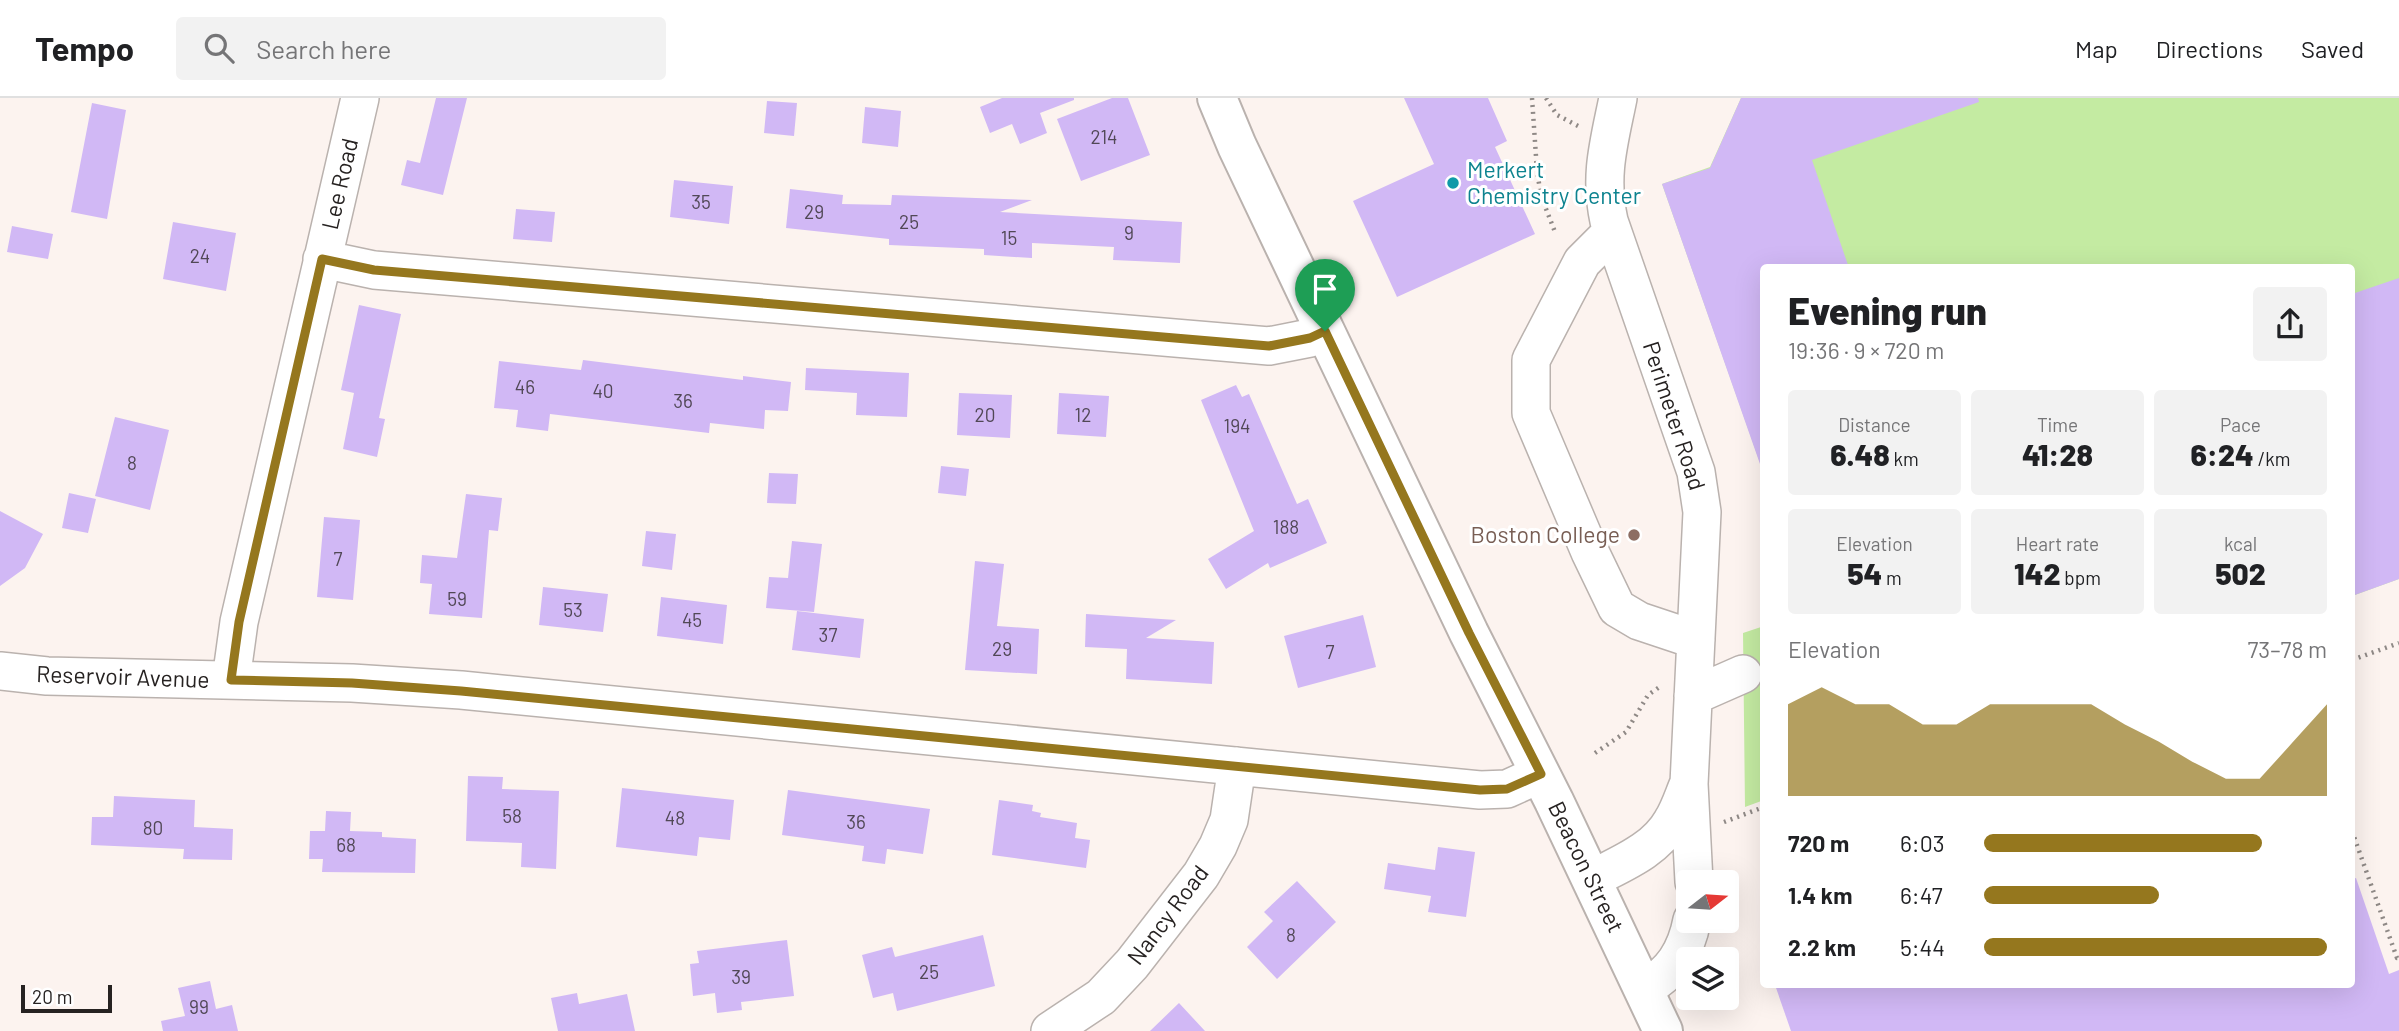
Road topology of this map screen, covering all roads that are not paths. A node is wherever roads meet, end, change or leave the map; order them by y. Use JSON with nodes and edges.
{"nodes":[{"id":1,"x":360,"y":98,"type":"edge"},
{"id":2,"x":1217,"y":98,"type":"edge"},
{"id":3,"x":1618,"y":98,"type":"edge"},
{"id":4,"x":1612,"y":232,"type":"junction"},
{"id":5,"x":322,"y":259,"type":"junction"},
{"id":6,"x":1325,"y":331,"type":"junction"},
{"id":7,"x":1696,"y":640,"type":"junction"},
{"id":8,"x":0,"y":671,"type":"edge"},
{"id":9,"x":1743,"y":674,"type":"dead end"},
{"id":10,"x":231,"y":680,"type":"junction"},
{"id":11,"x":1678,"y":691,"type":"junction"},
{"id":12,"x":1237,"y":766,"type":"junction"},
{"id":13,"x":1541,"y":774,"type":"junction"},
{"id":14,"x":1689,"y":784,"type":"junction"},
{"id":15,"x":1693,"y":870,"type":"edge"},
{"id":16,"x":1592,"y":879,"type":"junction"},
{"id":17,"x":1690,"y":933,"type":"edge"},
{"id":18,"x":1644,"y":989,"type":"junction"},
{"id":19,"x":1050,"y":1031,"type":"edge"},
{"id":20,"x":1663,"y":1031,"type":"edge"}],
"edges":[{"from":1,"to":5,"type":"street","name":"Lee Road"},
{"from":2,"to":6,"type":"main road","name":"Beacon Street"},
{"from":3,"to":4,"type":"street","name":"Perimeter Road"},
{"from":4,"to":7,"type":"street","name":"Perimeter Road"},
{"from":4,"to":7,"type":"street"},
{"from":5,"to":6,"type":"street"},
{"from":5,"to":10,"type":"street","name":"Lee Road"},
{"from":6,"to":13,"type":"main road","name":"Beacon Street"},
{"from":7,"to":11,"type":"street","name":"Perimeter Road"},
{"from":8,"to":10,"type":"street","name":"Reservoir Avenue"},
{"from":9,"to":11,"type":"street"},
{"from":10,"to":12,"type":"street","name":"Reservoir Avenue"},
{"from":11,"to":14,"type":"street","name":"Perimeter Road"},
{"from":12,"to":13,"type":"street","name":"Reservoir Avenue"},
{"from":12,"to":19,"type":"street","name":"Nancy Road"},
{"from":13,"to":16,"type":"main road","name":"Beacon Street"},
{"from":14,"to":15,"type":"street","name":"Perimeter Road"},
{"from":14,"to":16,"type":"street","name":"Perimeter Road"},
{"from":16,"to":18,"type":"main road","name":"Beacon Street"},
{"from":17,"to":18,"type":"street"},
{"from":18,"to":20,"type":"main road","name":"Beacon Street"}]}
